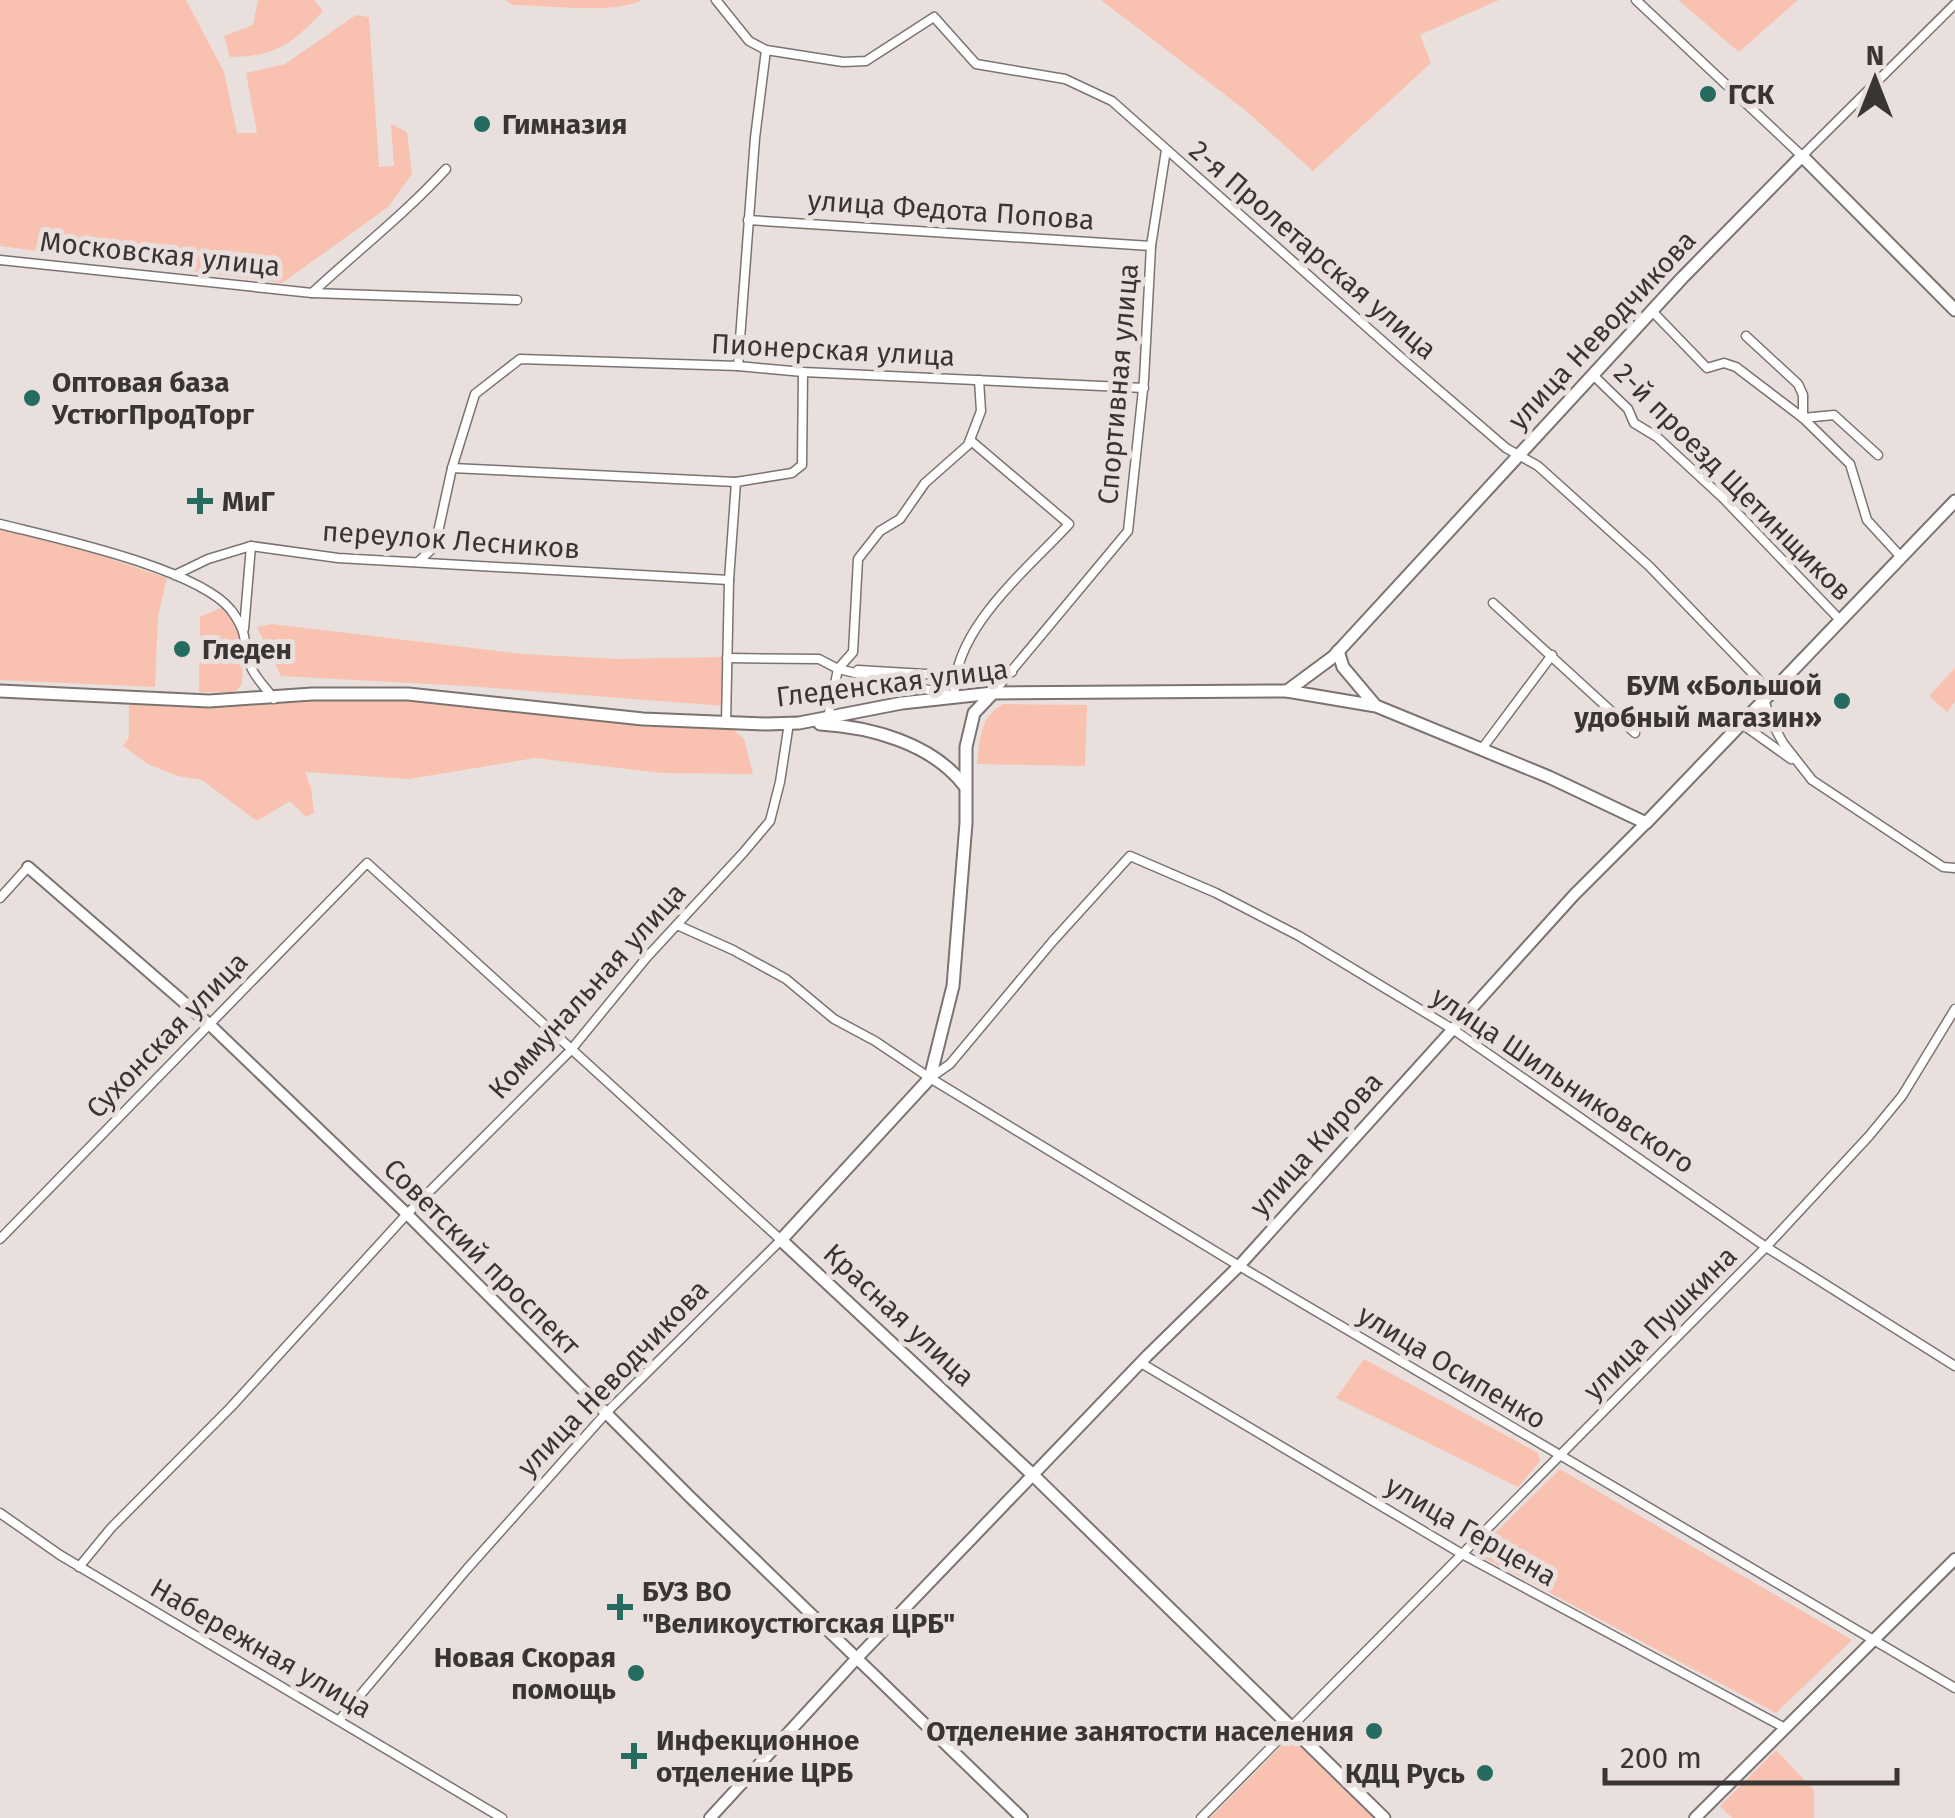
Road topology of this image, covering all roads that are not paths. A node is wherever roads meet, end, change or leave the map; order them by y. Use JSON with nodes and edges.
{"nodes":[{"id":1,"x":716,"y":0,"type":"edge"},
{"id":2,"x":1636,"y":0,"type":"edge"},
{"id":3,"x":1955,"y":4,"type":"edge"},
{"id":4,"x":766,"y":50,"type":"junction"},
{"id":5,"x":1166,"y":150,"type":"junction"},
{"id":6,"x":1802,"y":156,"type":"junction"},
{"id":7,"x":446,"y":169,"type":"dead end"},
{"id":8,"x":748,"y":220,"type":"junction"},
{"id":9,"x":1151,"y":246,"type":"junction"},
{"id":10,"x":0,"y":260,"type":"edge"},
{"id":11,"x":312,"y":293,"type":"junction"},
{"id":12,"x":518,"y":300,"type":"dead end"},
{"id":13,"x":1955,"y":310,"type":"edge"},
{"id":14,"x":1652,"y":311,"type":"junction"},
{"id":15,"x":1746,"y":336,"type":"dead end"},
{"id":16,"x":738,"y":366,"type":"junction"},
{"id":17,"x":803,"y":372,"type":"junction"},
{"id":18,"x":1593,"y":374,"type":"junction"},
{"id":19,"x":979,"y":380,"type":"junction"},
{"id":20,"x":1144,"y":388,"type":"junction"},
{"id":21,"x":1803,"y":418,"type":"junction"},
{"id":22,"x":970,"y":440,"type":"junction"},
{"id":23,"x":1878,"y":455,"type":"dead end"},
{"id":24,"x":1518,"y":457,"type":"junction"},
{"id":25,"x":452,"y":468,"type":"junction"},
{"id":26,"x":736,"y":482,"type":"junction"},
{"id":27,"x":1955,"y":501,"type":"edge"},
{"id":28,"x":0,"y":524,"type":"edge"},
{"id":29,"x":251,"y":546,"type":"junction"},
{"id":30,"x":1901,"y":556,"type":"junction"},
{"id":31,"x":418,"y":562,"type":"junction"},
{"id":32,"x":175,"y":575,"type":"junction"},
{"id":33,"x":729,"y":580,"type":"junction"},
{"id":34,"x":1493,"y":603,"type":"dead end"},
{"id":35,"x":1841,"y":621,"type":"junction"},
{"id":36,"x":244,"y":628,"type":"junction"},
{"id":37,"x":1338,"y":651,"type":"junction"},
{"id":38,"x":1552,"y":655,"type":"junction"},
{"id":39,"x":727,"y":658,"type":"junction"},
{"id":40,"x":838,"y":669,"type":"junction"},
{"id":41,"x":1012,"y":672,"type":"junction"},
{"id":42,"x":957,"y":675,"type":"junction"},
{"id":43,"x":0,"y":691,"type":"edge"},
{"id":44,"x":1287,"y":691,"type":"junction"},
{"id":45,"x":993,"y":693,"type":"junction"},
{"id":46,"x":955,"y":696,"type":"junction"},
{"id":47,"x":274,"y":699,"type":"junction"},
{"id":48,"x":1764,"y":700,"type":"junction"},
{"id":49,"x":1376,"y":706,"type":"junction"},
{"id":50,"x":828,"y":718,"type":"junction"},
{"id":51,"x":726,"y":723,"type":"junction"},
{"id":52,"x":794,"y":723,"type":"junction"},
{"id":53,"x":1742,"y":724,"type":"junction"},
{"id":54,"x":1634,"y":733,"type":"dead end"},
{"id":55,"x":1481,"y":750,"type":"junction"},
{"id":56,"x":1796,"y":762,"type":"junction"},
{"id":57,"x":964,"y":785,"type":"junction"},
{"id":58,"x":1646,"y":823,"type":"junction"},
{"id":59,"x":1130,"y":856,"type":"joint"},
{"id":60,"x":367,"y":863,"type":"joint"},
{"id":61,"x":28,"y":867,"type":"joint"},
{"id":62,"x":1943,"y":867,"type":"junction"},
{"id":63,"x":1955,"y":868,"type":"edge"},
{"id":64,"x":1955,"y":878,"type":"edge"},
{"id":65,"x":0,"y":898,"type":"edge"},
{"id":66,"x":676,"y":925,"type":"junction"},
{"id":67,"x":1955,"y":1009,"type":"edge"},
{"id":68,"x":209,"y":1024,"type":"junction"},
{"id":69,"x":1454,"y":1030,"type":"junction"},
{"id":70,"x":570,"y":1051,"type":"junction"},
{"id":71,"x":930,"y":1078,"type":"junction"},
{"id":72,"x":407,"y":1214,"type":"junction"},
{"id":73,"x":0,"y":1239,"type":"edge"},
{"id":74,"x":781,"y":1240,"type":"junction"},
{"id":75,"x":1766,"y":1247,"type":"junction"},
{"id":76,"x":1239,"y":1266,"type":"junction"},
{"id":77,"x":1141,"y":1363,"type":"junction"},
{"id":78,"x":1955,"y":1366,"type":"edge"},
{"id":79,"x":607,"y":1412,"type":"junction"},
{"id":80,"x":1559,"y":1457,"type":"junction"},
{"id":81,"x":1034,"y":1476,"type":"junction"},
{"id":82,"x":0,"y":1513,"type":"edge"},
{"id":83,"x":1462,"y":1554,"type":"junction"},
{"id":84,"x":1955,"y":1559,"type":"edge"},
{"id":85,"x":79,"y":1567,"type":"junction"},
{"id":86,"x":1872,"y":1640,"type":"junction"},
{"id":87,"x":857,"y":1658,"type":"junction"},
{"id":88,"x":1955,"y":1688,"type":"edge"},
{"id":89,"x":340,"y":1719,"type":"junction"},
{"id":90,"x":1291,"y":1727,"type":"junction"},
{"id":91,"x":1785,"y":1728,"type":"junction"},
{"id":92,"x":1699,"y":1816,"type":"edge"},
{"id":93,"x":502,"y":1818,"type":"edge"},
{"id":94,"x":710,"y":1818,"type":"edge"},
{"id":95,"x":1022,"y":1818,"type":"edge"},
{"id":96,"x":1202,"y":1818,"type":"edge"},
{"id":97,"x":1384,"y":1818,"type":"edge"}],
"edges":[{"from":1,"to":4,"type":"street"},
{"from":2,"to":6,"type":"street"},
{"from":3,"to":6,"type":"street","name":"улица Неводчикова"},
{"from":4,"to":5,"type":"street","name":"2-я Пролетарская улица"},
{"from":4,"to":8,"type":"street"},
{"from":5,"to":9,"type":"street","name":"Спортивная улица"},
{"from":5,"to":24,"type":"street","name":"2-я Пролетарская улица"},
{"from":6,"to":13,"type":"main road"},
{"from":6,"to":14,"type":"main road","name":"улица Неводчикова"},
{"from":7,"to":11,"type":"street","name":"Московская улица"},
{"from":8,"to":9,"type":"street","name":"улица Федота Попова"},
{"from":8,"to":16,"type":"street"},
{"from":9,"to":20,"type":"street","name":"Спортивная улица"},
{"from":10,"to":11,"type":"street","name":"Московская улица"},
{"from":11,"to":12,"type":"street"},
{"from":14,"to":18,"type":"main road","name":"улица Неводчикова"},
{"from":14,"to":21,"type":"street"},
{"from":15,"to":21,"type":"street"},
{"from":16,"to":17,"type":"street","name":"Пионерская улица"},
{"from":16,"to":25,"type":"street","name":"Пионерская улица"},
{"from":17,"to":19,"type":"street","name":"Пионерская улица"},
{"from":17,"to":26,"type":"street"},
{"from":18,"to":24,"type":"main road","name":"улица Неводчикова"},
{"from":18,"to":35,"type":"street","name":"2-й проезд Щетинщиков"},
{"from":19,"to":20,"type":"street","name":"Пионерская улица"},
{"from":19,"to":22,"type":"street"},
{"from":20,"to":41,"type":"street","name":"Спортивная улица"},
{"from":21,"to":23,"type":"street"},
{"from":21,"to":30,"type":"street"},
{"from":22,"to":40,"type":"street"},
{"from":22,"to":42,"type":"street"},
{"from":24,"to":37,"type":"main road","name":"улица Неводчикова"},
{"from":24,"to":48,"type":"street","name":"2-я Пролетарская улица"},
{"from":25,"to":26,"type":"street"},
{"from":25,"to":31,"type":"street"},
{"from":26,"to":33,"type":"street"},
{"from":27,"to":30,"type":"main road","name":"улица Кирова"},
{"from":28,"to":32,"type":"street"},
{"from":29,"to":31,"type":"street","name":"переулок Лесников"},
{"from":29,"to":32,"type":"street","name":"переулок Лесников"},
{"from":29,"to":36,"type":"street"},
{"from":30,"to":35,"type":"main road","name":"улица Кирова"},
{"from":31,"to":33,"type":"street","name":"переулок Лесников"},
{"from":32,"to":36,"type":"street"},
{"from":33,"to":39,"type":"street"},
{"from":34,"to":38,"type":"street"},
{"from":35,"to":48,"type":"main road","name":"улица Кирова"},
{"from":36,"to":47,"type":"street"},
{"from":37,"to":44,"type":"main road","name":"улица Неводчикова"},
{"from":37,"to":49,"type":"main road"},
{"from":38,"to":54,"type":"street"},
{"from":38,"to":55,"type":"street"},
{"from":39,"to":40,"type":"street"},
{"from":39,"to":51,"type":"street"},
{"from":40,"to":42,"type":"street"},
{"from":40,"to":46,"type":"street"},
{"from":40,"to":50,"type":"street"},
{"from":41,"to":42,"type":"street"},
{"from":41,"to":45,"type":"street","name":"Спортивная улица"},
{"from":42,"to":46,"type":"street"},
{"from":43,"to":47,"type":"main road","name":"Гледенская улица"},
{"from":44,"to":45,"type":"main road","name":"Гледенская улица"},
{"from":44,"to":49,"type":"main road","name":"Гледенская улица"},
{"from":45,"to":46,"type":"main road","name":"Гледенская улица"},
{"from":45,"to":57,"type":"main road","name":"улица Неводчикова"},
{"from":46,"to":50,"type":"main road","name":"Гледенская улица"},
{"from":47,"to":51,"type":"main road","name":"Гледенская улица"},
{"from":48,"to":53,"type":"main road","name":"улица Кирова"},
{"from":48,"to":56,"type":"street","name":"2-я Пролетарская улица"},
{"from":49,"to":55,"type":"main road","name":"Гледенская улица"},
{"from":50,"to":52,"type":"main road","name":"Гледенская улица"},
{"from":51,"to":52,"type":"main road","name":"Гледенская улица"},
{"from":52,"to":57,"type":"main road"},
{"from":52,"to":66,"type":"street","name":"Коммунальная улица"},
{"from":53,"to":56,"type":"street","name":"2-я Пролетарская улица"},
{"from":53,"to":58,"type":"main road","name":"улица Кирова"},
{"from":55,"to":58,"type":"main road","name":"Гледенская улица"},
{"from":56,"to":62,"type":"street","name":"2-я Пролетарская улица"},
{"from":57,"to":71,"type":"main road","name":"улица Неводчикова"},
{"from":58,"to":69,"type":"street","name":"улица Кирова"},
{"from":59,"to":69,"type":"street","name":"улица Шильниковского"},
{"from":59,"to":71,"type":"street","name":"улица Неводчикова"},
{"from":60,"to":68,"type":"street","name":"Сухонская улица"},
{"from":60,"to":70,"type":"street","name":"Красная улица"},
{"from":61,"to":65,"type":"street"},
{"from":61,"to":68,"type":"street","name":"Советский проспект"},
{"from":62,"to":63,"type":"street","name":"2-я Пролетарская улица"},
{"from":62,"to":64,"type":"street"},
{"from":66,"to":70,"type":"street","name":"Коммунальная улица"},
{"from":66,"to":71,"type":"street","name":"улица Осипенко"},
{"from":67,"to":75,"type":"street","name":"улица Пушкина"},
{"from":68,"to":72,"type":"street","name":"Советский проспект"},
{"from":68,"to":73,"type":"street","name":"Сухонская улица"},
{"from":69,"to":75,"type":"street","name":"улица Шильниковского"},
{"from":69,"to":76,"type":"street","name":"улица Кирова"},
{"from":70,"to":72,"type":"street","name":"Коммунальная улица"},
{"from":70,"to":74,"type":"street","name":"Красная улица"},
{"from":71,"to":74,"type":"main road","name":"улица Неводчикова"},
{"from":71,"to":76,"type":"street","name":"улица Осипенко"},
{"from":72,"to":79,"type":"street","name":"Советский проспект"},
{"from":72,"to":85,"type":"street","name":"Коммунальная улица"},
{"from":74,"to":79,"type":"street","name":"улица Неводчикова"},
{"from":74,"to":81,"type":"main road","name":"Красная улица"},
{"from":75,"to":78,"type":"street","name":"улица Шильниковского"},
{"from":75,"to":80,"type":"street","name":"улица Пушкина"},
{"from":76,"to":77,"type":"street","name":"улица Кирова"},
{"from":76,"to":80,"type":"street","name":"улица Осипенко"},
{"from":77,"to":81,"type":"street","name":"улица Кирова"},
{"from":77,"to":83,"type":"street","name":"улица Герцена"},
{"from":79,"to":87,"type":"street","name":"Советский проспект"},
{"from":79,"to":89,"type":"street","name":"улица Неводчикова"},
{"from":80,"to":83,"type":"street","name":"улица Пушкина"},
{"from":80,"to":86,"type":"street","name":"улица Осипенко"},
{"from":81,"to":87,"type":"street","name":"улица Кирова"},
{"from":81,"to":90,"type":"main road","name":"Красная улица"},
{"from":82,"to":85,"type":"street","name":"Набережная улица"},
{"from":83,"to":90,"type":"street","name":"улица Пушкина"},
{"from":83,"to":91,"type":"street","name":"улица Герцена"},
{"from":84,"to":86,"type":"street"},
{"from":85,"to":89,"type":"street","name":"Набережная улица"},
{"from":86,"to":88,"type":"street","name":"улица Осипенко"},
{"from":86,"to":91,"type":"street"},
{"from":87,"to":94,"type":"street","name":"улица Кирова"},
{"from":87,"to":95,"type":"street","name":"Советский проспект"},
{"from":89,"to":93,"type":"street","name":"Набережная улица"},
{"from":90,"to":96,"type":"street","name":"улица Пушкина"},
{"from":90,"to":97,"type":"main road","name":"Красная улица"},
{"from":91,"to":92,"type":"street"}]}
